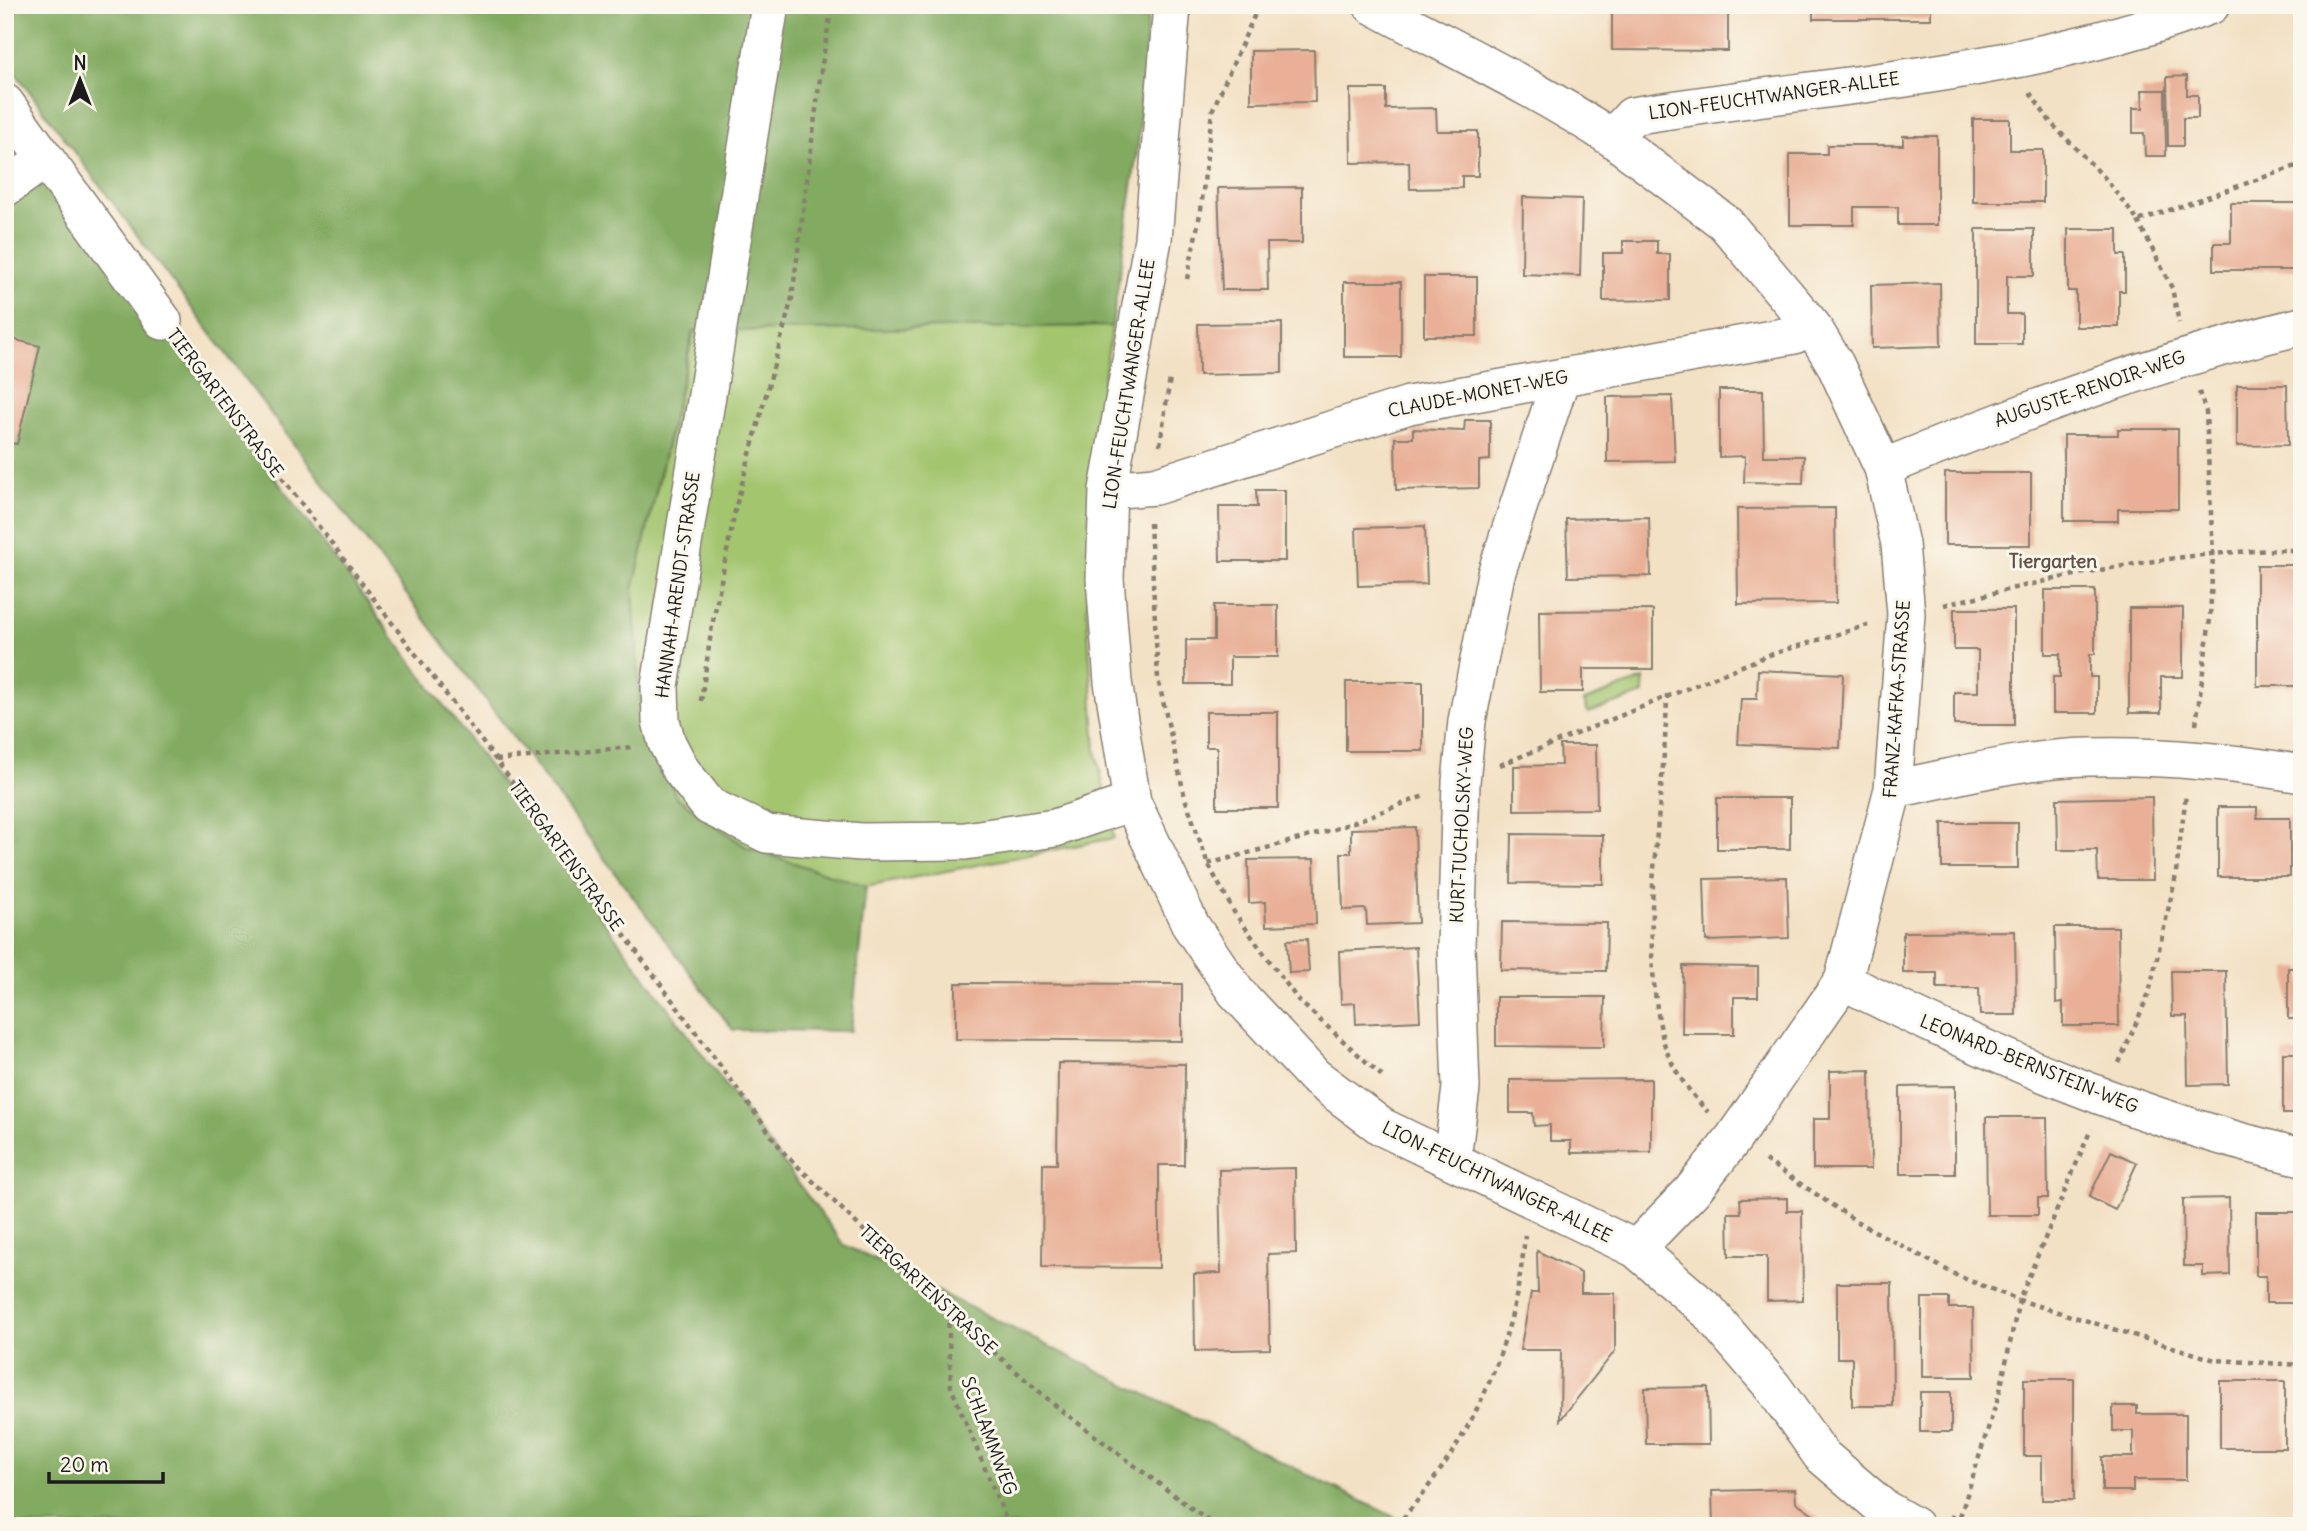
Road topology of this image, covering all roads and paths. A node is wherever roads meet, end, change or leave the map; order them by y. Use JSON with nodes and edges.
{"nodes":[{"id":1,"x":770,"y":5,"type":"edge"},
{"id":2,"x":832,"y":5,"type":"edge"},
{"id":3,"x":1172,"y":5,"type":"edge"},
{"id":4,"x":1259,"y":5,"type":"edge"},
{"id":5,"x":1372,"y":5,"type":"edge"},
{"id":6,"x":2211,"y":5,"type":"edge"},
{"id":7,"x":2010,"y":63,"type":"junction"},
{"id":8,"x":5,"y":103,"type":"edge"},
{"id":9,"x":1612,"y":138,"type":"junction"},
{"id":10,"x":46,"y":159,"type":"junction"},
{"id":11,"x":2302,"y":164,"type":"edge"},
{"id":12,"x":5,"y":188,"type":"edge"},
{"id":13,"x":2138,"y":220,"type":"junction"},
{"id":14,"x":1185,"y":289,"type":"dead end"},
{"id":15,"x":163,"y":321,"type":"joint"},
{"id":16,"x":1812,"y":326,"type":"junction"},
{"id":17,"x":2302,"y":326,"type":"edge"},
{"id":18,"x":2186,"y":355,"type":"junction"},
{"id":19,"x":1171,"y":368,"type":"dead end"},
{"id":20,"x":1561,"y":378,"type":"junction"},
{"id":21,"x":1883,"y":468,"type":"junction"},
{"id":22,"x":1155,"y":486,"type":"junction"},
{"id":23,"x":1108,"y":490,"type":"junction"},
{"id":24,"x":2302,"y":550,"type":"edge"},
{"id":25,"x":2213,"y":554,"type":"junction"},
{"id":26,"x":1906,"y":614,"type":"junction"},
{"id":27,"x":1667,"y":694,"type":"junction"},
{"id":28,"x":700,"y":707,"type":"dead end"},
{"id":29,"x":667,"y":743,"type":"junction"},
{"id":30,"x":496,"y":760,"type":"junction"},
{"id":31,"x":2191,"y":761,"type":"junction"},
{"id":32,"x":2302,"y":774,"type":"edge"},
{"id":33,"x":1461,"y":782,"type":"junction"},
{"id":34,"x":1894,"y":789,"type":"junction"},
{"id":35,"x":1132,"y":802,"type":"junction"},
{"id":36,"x":1208,"y":864,"type":"junction"},
{"id":37,"x":1843,"y":981,"type":"junction"},
{"id":38,"x":1384,"y":1078,"type":"dead end"},
{"id":39,"x":2104,"y":1098,"type":"junction"},
{"id":40,"x":1733,"y":1139,"type":"junction"},
{"id":41,"x":2302,"y":1157,"type":"edge"},
{"id":42,"x":1452,"y":1159,"type":"junction"},
{"id":43,"x":1531,"y":1201,"type":"junction"},
{"id":44,"x":1636,"y":1249,"type":"junction"},
{"id":45,"x":2019,"y":1300,"type":"junction"},
{"id":46,"x":948,"y":1312,"type":"junction"},
{"id":47,"x":2302,"y":1364,"type":"edge"},
{"id":48,"x":1931,"y":1520,"type":"edge"},
{"id":49,"x":1958,"y":1523,"type":"edge"},
{"id":50,"x":1009,"y":1526,"type":"edge"},
{"id":51,"x":1215,"y":1526,"type":"edge"},
{"id":52,"x":1396,"y":1526,"type":"edge"}],
"edges":[{"from":1,"to":29,"type":"street","name":"HANNAH-ARENDT-STRASSE"},
{"from":2,"to":28,"type":"path"},
{"from":3,"to":23,"type":"street","name":"LION-FEUCHTWANGER-ALLEE"},
{"from":4,"to":14,"type":"path"},
{"from":5,"to":9,"type":"street"},
{"from":6,"to":7,"type":"street","name":"LION-FEUCHTWANGER-ALLEE"},
{"from":7,"to":9,"type":"street","name":"LION-FEUCHTWANGER-ALLEE"},
{"from":7,"to":13,"type":"path"},
{"from":8,"to":10,"type":"street","name":"TIERGARTENSTRASSE"},
{"from":9,"to":16,"type":"street","name":"FRANZ-KAFKA-STRASSE"},
{"from":10,"to":12,"type":"street"},
{"from":10,"to":15,"type":"street","name":"TIERGARTENSTRASSE"},
{"from":11,"to":13,"type":"path"},
{"from":13,"to":18,"type":"path"},
{"from":15,"to":30,"type":"path","name":"TIERGARTENSTRASSE"},
{"from":16,"to":20,"type":"street","name":"CLAUDE-MONET-WEG"},
{"from":16,"to":21,"type":"street","name":"FRANZ-KAFKA-STRASSE"},
{"from":17,"to":18,"type":"street","name":"AUGUSTE-RENOIR-WEG"},
{"from":18,"to":21,"type":"street","name":"AUGUSTE-RENOIR-WEG"},
{"from":18,"to":25,"type":"path"},
{"from":19,"to":22,"type":"path"},
{"from":20,"to":22,"type":"street","name":"CLAUDE-MONET-WEG"},
{"from":20,"to":33,"type":"street","name":"KURT-TUCHOLSKY-WEG"},
{"from":21,"to":26,"type":"street","name":"FRANZ-KAFKA-STRASSE"},
{"from":22,"to":23,"type":"street","name":"CLAUDE-MONET-WEG"},
{"from":22,"to":36,"type":"path"},
{"from":23,"to":35,"type":"street","name":"LION-FEUCHTWANGER-ALLEE"},
{"from":24,"to":25,"type":"path"},
{"from":25,"to":26,"type":"path"},
{"from":25,"to":31,"type":"path"},
{"from":26,"to":27,"type":"path"},
{"from":26,"to":34,"type":"street","name":"FRANZ-KAFKA-STRASSE"},
{"from":27,"to":33,"type":"path"},
{"from":27,"to":40,"type":"path"},
{"from":29,"to":30,"type":"path"},
{"from":29,"to":35,"type":"street","name":"HANNAH-ARENDT-STRASSE"},
{"from":30,"to":46,"type":"path","name":"TIERGARTENSTRASSE"},
{"from":31,"to":32,"type":"street"},
{"from":31,"to":34,"type":"street"},
{"from":31,"to":39,"type":"path"},
{"from":33,"to":36,"type":"path"},
{"from":33,"to":42,"type":"street","name":"KURT-TUCHOLSKY-WEG"},
{"from":34,"to":37,"type":"street","name":"FRANZ-KAFKA-STRASSE"},
{"from":35,"to":42,"type":"street","name":"LION-FEUCHTWANGER-ALLEE"},
{"from":36,"to":38,"type":"path"},
{"from":37,"to":39,"type":"street","name":"LEONARD-BERNSTEIN-WEG"},
{"from":37,"to":40,"type":"street","name":"FRANZ-KAFKA-STRASSE"},
{"from":39,"to":41,"type":"street","name":"LEONARD-BERNSTEIN-WEG"},
{"from":39,"to":45,"type":"path"},
{"from":40,"to":44,"type":"street","name":"FRANZ-KAFKA-STRASSE"},
{"from":40,"to":45,"type":"path"},
{"from":42,"to":43,"type":"street","name":"LION-FEUCHTWANGER-ALLEE"},
{"from":43,"to":44,"type":"street","name":"LION-FEUCHTWANGER-ALLEE"},
{"from":43,"to":52,"type":"path"},
{"from":44,"to":48,"type":"street","name":"LION-FEUCHTWANGER-ALLEE"},
{"from":45,"to":47,"type":"path"},
{"from":45,"to":49,"type":"path"},
{"from":46,"to":50,"type":"path","name":"SCHLAMMWEG"},
{"from":46,"to":51,"type":"path","name":"TIERGARTENSTRASSE"},
{"from":48,"to":49,"type":"path"}]}
